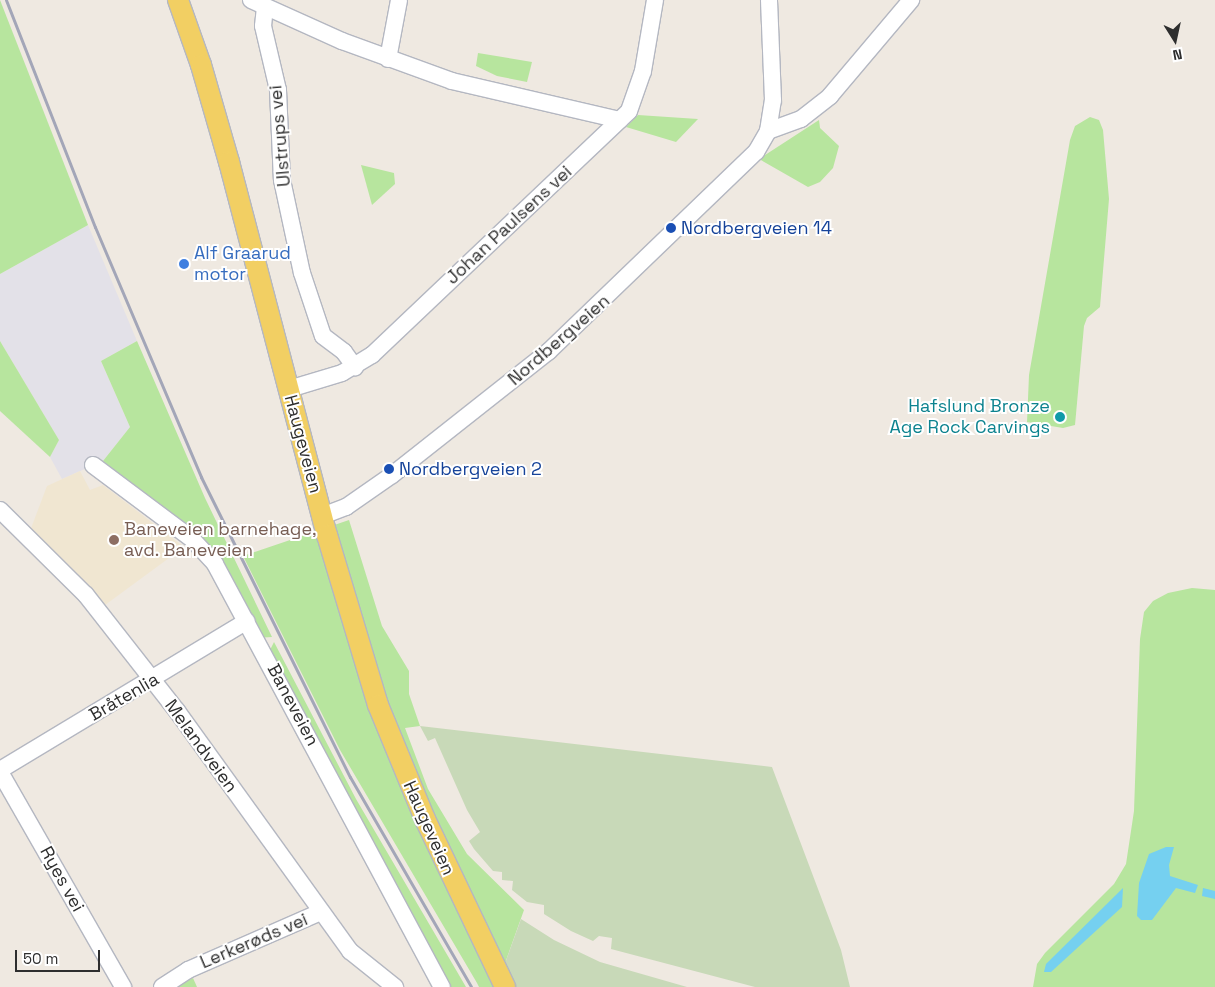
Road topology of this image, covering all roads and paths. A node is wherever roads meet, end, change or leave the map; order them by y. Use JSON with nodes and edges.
{"nodes":[{"id":1,"x":178,"y":0,"type":"edge"},
{"id":2,"x":399,"y":0,"type":"edge"},
{"id":3,"x":655,"y":0,"type":"edge"},
{"id":4,"x":769,"y":0,"type":"edge"},
{"id":5,"x":911,"y":0,"type":"edge"},
{"id":6,"x":258,"y":4,"type":"edge"},
{"id":7,"x":388,"y":59,"type":"junction"},
{"id":8,"x":620,"y":120,"type":"junction"},
{"id":9,"x":768,"y":131,"type":"junction"},
{"id":10,"x":355,"y":366,"type":"junction"},
{"id":11,"x":289,"y":389,"type":"junction"},
{"id":12,"x":93,"y":465,"type":"dead end"},
{"id":13,"x":0,"y":510,"type":"edge"},
{"id":14,"x":322,"y":516,"type":"junction"},
{"id":15,"x":247,"y":621,"type":"junction"},
{"id":16,"x":153,"y":680,"type":"junction"},
{"id":17,"x":0,"y":771,"type":"edge"},
{"id":18,"x":321,"y":912,"type":"junction"},
{"id":19,"x":123,"y":987,"type":"edge"},
{"id":20,"x":162,"y":987,"type":"edge"},
{"id":21,"x":394,"y":987,"type":"edge"},
{"id":22,"x":442,"y":987,"type":"edge"},
{"id":23,"x":505,"y":987,"type":"edge"}],
"edges":[{"from":1,"to":11,"type":"main road","name":"Haugeveien"},
{"from":2,"to":7,"type":"street"},
{"from":3,"to":8,"type":"street","name":"Johan Paulsens vei"},
{"from":4,"to":9,"type":"street","name":"Nordbergveien"},
{"from":5,"to":9,"type":"street"},
{"from":6,"to":7,"type":"street","name":"Ulstrups vei"},
{"from":6,"to":10,"type":"street","name":"Ulstrups vei"},
{"from":7,"to":8,"type":"street","name":"Ulstrups vei"},
{"from":8,"to":10,"type":"street","name":"Johan Paulsens vei"},
{"from":9,"to":14,"type":"street","name":"Nordbergveien"},
{"from":10,"to":11,"type":"street","name":"Johan Paulsens vei"},
{"from":11,"to":14,"type":"main road","name":"Haugeveien"},
{"from":12,"to":15,"type":"street","name":"Baneveien"},
{"from":13,"to":16,"type":"street","name":"Melandveien"},
{"from":14,"to":23,"type":"main road","name":"Haugeveien"},
{"from":15,"to":16,"type":"street","name":"Bråtenlia"},
{"from":15,"to":22,"type":"street","name":"Baneveien"},
{"from":16,"to":17,"type":"street","name":"Bråtenlia"},
{"from":16,"to":18,"type":"street","name":"Melandveien"},
{"from":17,"to":19,"type":"street","name":"Ryes vei"},
{"from":18,"to":20,"type":"street","name":"Lerkerøds vei"},
{"from":18,"to":21,"type":"street","name":"Melandveien"}]}
